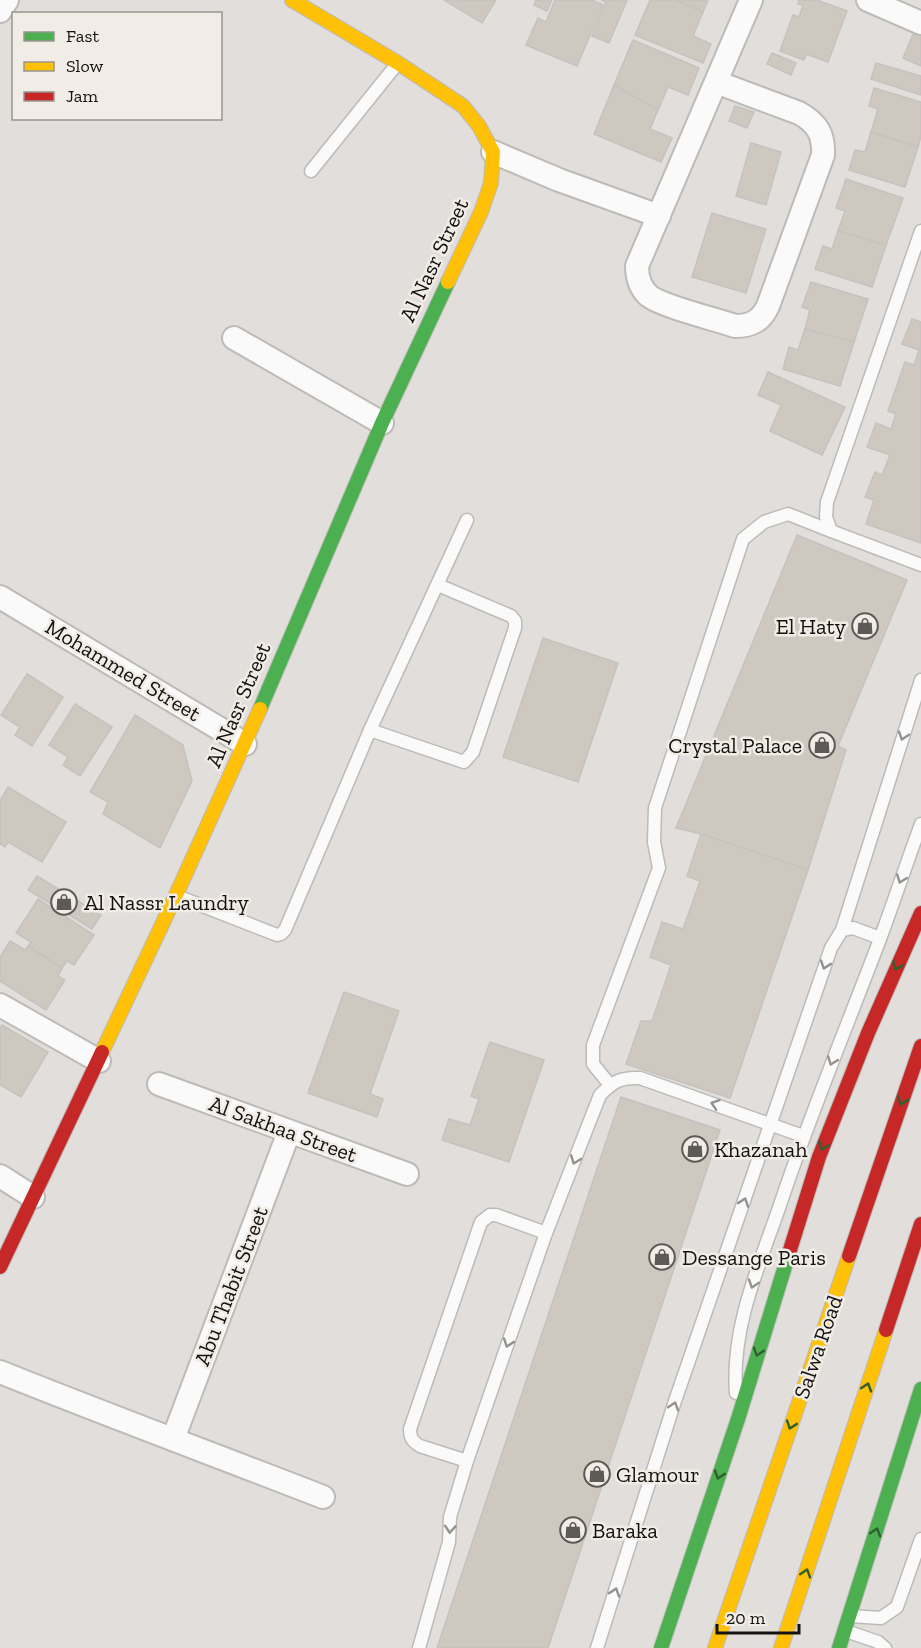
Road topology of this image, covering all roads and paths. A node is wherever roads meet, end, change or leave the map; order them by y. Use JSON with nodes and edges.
{"nodes":[{"id":1,"x":7,"y":0,"type":"edge"},
{"id":2,"x":292,"y":0,"type":"edge"},
{"id":3,"x":751,"y":0,"type":"edge"},
{"id":4,"x":868,"y":0,"type":"edge"},
{"id":5,"x":0,"y":11,"type":"edge"},
{"id":6,"x":921,"y":23,"type":"edge"},
{"id":7,"x":398,"y":63,"type":"junction"},
{"id":8,"x":716,"y":82,"type":"junction"},
{"id":9,"x":493,"y":153,"type":"junction"},
{"id":10,"x":311,"y":171,"type":"dead end"},
{"id":11,"x":659,"y":216,"type":"junction"},
{"id":12,"x":921,"y":231,"type":"edge"},
{"id":13,"x":234,"y":338,"type":"dead end"},
{"id":14,"x":382,"y":423,"type":"junction"},
{"id":15,"x":467,"y":520,"type":"dead end"},
{"id":16,"x":831,"y":531,"type":"junction"},
{"id":17,"x":921,"y":565,"type":"edge"},
{"id":18,"x":438,"y":585,"type":"junction"},
{"id":19,"x":0,"y":597,"type":"edge"},
{"id":20,"x":921,"y":680,"type":"edge"},
{"id":21,"x":370,"y":730,"type":"junction"},
{"id":22,"x":245,"y":744,"type":"junction"},
{"id":23,"x":921,"y":824,"type":"edge"},
{"id":24,"x":176,"y":895,"type":"junction"},
{"id":25,"x":921,"y":912,"type":"edge"},
{"id":26,"x":842,"y":930,"type":"junction"},
{"id":27,"x":880,"y":938,"type":"junction"},
{"id":28,"x":0,"y":1005,"type":"edge"},
{"id":29,"x":921,"y":1046,"type":"edge"},
{"id":30,"x":99,"y":1061,"type":"junction"},
{"id":31,"x":159,"y":1084,"type":"dead end"},
{"id":32,"x":610,"y":1085,"type":"junction"},
{"id":33,"x":771,"y":1123,"type":"junction"},
{"id":34,"x":289,"y":1132,"type":"junction"},
{"id":35,"x":803,"y":1136,"type":"junction"},
{"id":36,"x":406,"y":1174,"type":"dead end"},
{"id":37,"x":0,"y":1176,"type":"edge"},
{"id":38,"x":33,"y":1197,"type":"junction"},
{"id":39,"x":921,"y":1224,"type":"edge"},
{"id":40,"x":546,"y":1233,"type":"junction"},
{"id":41,"x":0,"y":1266,"type":"edge"},
{"id":42,"x":0,"y":1372,"type":"edge"},
{"id":43,"x":921,"y":1389,"type":"edge"},
{"id":44,"x":738,"y":1419,"type":"junction"},
{"id":45,"x":173,"y":1439,"type":"junction"},
{"id":46,"x":467,"y":1461,"type":"junction"},
{"id":47,"x":323,"y":1497,"type":"dead end"},
{"id":48,"x":921,"y":1539,"type":"edge"},
{"id":49,"x":849,"y":1616,"type":"junction"},
{"id":50,"x":845,"y":1631,"type":"junction"},
{"id":51,"x":419,"y":1648,"type":"edge"},
{"id":52,"x":597,"y":1648,"type":"edge"},
{"id":53,"x":661,"y":1648,"type":"edge"},
{"id":54,"x":715,"y":1648,"type":"edge"},
{"id":55,"x":781,"y":1648,"type":"edge"},
{"id":56,"x":839,"y":1648,"type":"edge"},
{"id":57,"x":885,"y":1648,"type":"edge"}],
"edges":[{"from":1,"to":5,"type":"street"},
{"from":2,"to":7,"type":"main road"},
{"from":3,"to":8,"type":"street"},
{"from":4,"to":6,"type":"street"},
{"from":7,"to":9,"type":"main road"},
{"from":7,"to":10,"type":"lane"},
{"from":8,"to":11,"type":"street"},
{"from":8,"to":11,"type":"street"},
{"from":9,"to":11,"type":"street"},
{"from":9,"to":14,"type":"main road","name":"Al Nasr Street"},
{"from":12,"to":16,"type":"lane"},
{"from":13,"to":14,"type":"street"},
{"from":14,"to":22,"type":"main road","name":"Al Nasr Street"},
{"from":15,"to":18,"type":"lane"},
{"from":16,"to":17,"type":"lane"},
{"from":16,"to":32,"type":"lane"},
{"from":18,"to":21,"type":"lane"},
{"from":18,"to":21,"type":"lane"},
{"from":19,"to":22,"type":"street","name":"Mohammed Street"},
{"from":20,"to":26,"type":"lane","one_way":true},
{"from":21,"to":24,"type":"lane"},
{"from":22,"to":24,"type":"main road","name":"Al Nasr Street"},
{"from":23,"to":27,"type":"lane","one_way":true},
{"from":24,"to":30,"type":"main road","name":"Al Nasr Street"},
{"from":25,"to":44,"type":"main road","one_way":true},
{"from":26,"to":27,"type":"lane"},
{"from":26,"to":33,"type":"lane","one_way":true},
{"from":27,"to":35,"type":"lane","one_way":true},
{"from":28,"to":30,"type":"street"},
{"from":29,"to":54,"type":"main road","name":"Salwa Road","one_way":true},
{"from":30,"to":38,"type":"main road","name":"Al Nasr Street"},
{"from":31,"to":34,"type":"street","name":"Al Sakhaa Street"},
{"from":33,"to":32,"type":"lane","one_way":true},
{"from":32,"to":40,"type":"lane","one_way":true},
{"from":33,"to":35,"type":"lane"},
{"from":52,"to":33,"type":"lane","one_way":true},
{"from":34,"to":36,"type":"street","name":"Al Sakhaa Street"},
{"from":34,"to":45,"type":"street","name":"Abu Thabit Street"},
{"from":35,"to":44,"type":"lane","one_way":true},
{"from":37,"to":38,"type":"street"},
{"from":38,"to":41,"type":"main road","name":"Al Nasr Street"},
{"from":55,"to":39,"type":"main road","one_way":true},
{"from":40,"to":46,"type":"lane","one_way":true},
{"from":40,"to":46,"type":"lane"},
{"from":42,"to":45,"type":"street"},
{"from":49,"to":43,"type":"main road","one_way":true},
{"from":44,"to":53,"type":"main road","one_way":true},
{"from":45,"to":47,"type":"street"},
{"from":46,"to":51,"type":"lane","one_way":true},
{"from":48,"to":49,"type":"lane"},
{"from":49,"to":50,"type":"main road"},
{"from":50,"to":56,"type":"main road"},
{"from":50,"to":57,"type":"lane"}]}
